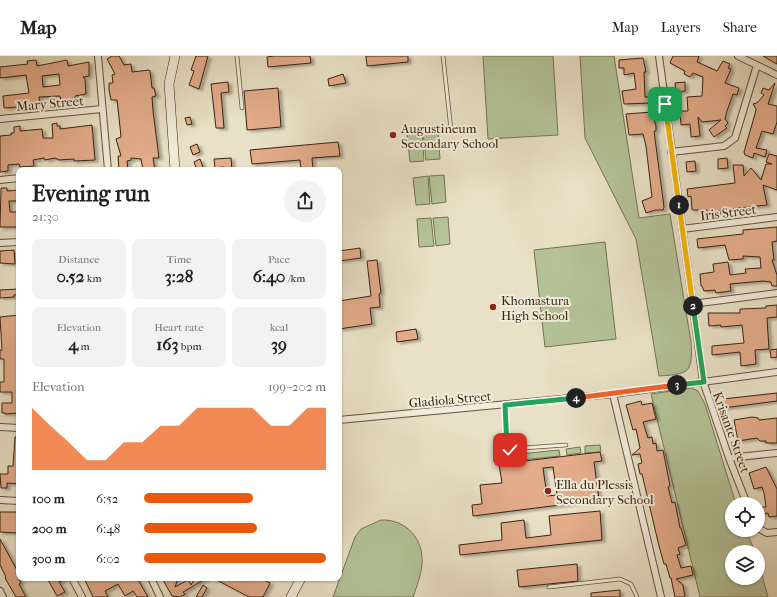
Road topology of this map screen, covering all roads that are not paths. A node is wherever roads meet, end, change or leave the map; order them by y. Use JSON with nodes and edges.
{"nodes":[{"id":1,"x":98,"y":56,"type":"edge"},
{"id":2,"x":175,"y":56,"type":"edge"},
{"id":3,"x":237,"y":56,"type":"edge"},
{"id":4,"x":444,"y":56,"type":"edge"},
{"id":5,"x":658,"y":56,"type":"edge"},
{"id":6,"x":738,"y":56,"type":"edge"},
{"id":7,"x":757,"y":66,"type":"junction"},
{"id":8,"x":777,"y":75,"type":"edge"},
{"id":9,"x":242,"y":108,"type":"dead end"},
{"id":10,"x":102,"y":109,"type":"junction"},
{"id":11,"x":0,"y":119,"type":"edge"},
{"id":12,"x":451,"y":130,"type":"dead end"},
{"id":13,"x":671,"y":152,"type":"junction"},
{"id":14,"x":108,"y":167,"type":"edge"},
{"id":15,"x":175,"y":167,"type":"edge"},
{"id":16,"x":16,"y":178,"type":"edge"},
{"id":17,"x":0,"y":180,"type":"edge"},
{"id":18,"x":777,"y":217,"type":"edge"},
{"id":19,"x":682,"y":229,"type":"junction"},
{"id":20,"x":16,"y":242,"type":"edge"},
{"id":21,"x":0,"y":243,"type":"edge"},
{"id":22,"x":777,"y":293,"type":"edge"},
{"id":23,"x":692,"y":304,"type":"junction"},
{"id":24,"x":777,"y":372,"type":"edge"},
{"id":25,"x":704,"y":382,"type":"junction"},
{"id":26,"x":613,"y":394,"type":"junction"},
{"id":27,"x":505,"y":405,"type":"junction"},
{"id":28,"x":342,"y":420,"type":"edge"},
{"id":29,"x":0,"y":427,"type":"edge"},
{"id":30,"x":16,"y":428,"type":"edge"},
{"id":31,"x":566,"y":445,"type":"dead end"},
{"id":32,"x":777,"y":453,"type":"edge"},
{"id":33,"x":729,"y":458,"type":"junction"},
{"id":34,"x":745,"y":497,"type":"edge"},
{"id":35,"x":0,"y":500,"type":"edge"},
{"id":36,"x":16,"y":501,"type":"edge"},
{"id":37,"x":765,"y":532,"type":"edge"},
{"id":38,"x":777,"y":532,"type":"edge"},
{"id":39,"x":74,"y":581,"type":"edge"},
{"id":40,"x":152,"y":581,"type":"edge"},
{"id":41,"x":299,"y":581,"type":"edge"},
{"id":42,"x":549,"y":587,"type":"dead end"},
{"id":43,"x":0,"y":591,"type":"edge"},
{"id":44,"x":3,"y":597,"type":"edge"},
{"id":45,"x":82,"y":597,"type":"edge"},
{"id":46,"x":160,"y":597,"type":"edge"},
{"id":47,"x":291,"y":597,"type":"edge"},
{"id":48,"x":637,"y":597,"type":"edge"},
{"id":49,"x":661,"y":597,"type":"edge"}],
"edges":[{"from":1,"to":10,"type":"street"},
{"from":2,"to":15,"type":"street"},
{"from":3,"to":9,"type":"lane"},
{"from":4,"to":12,"type":"lane"},
{"from":5,"to":13,"type":"street","name":"Krisante Street"},
{"from":6,"to":7,"type":"street"},
{"from":7,"to":8,"type":"street"},
{"from":7,"to":13,"type":"street"},
{"from":10,"to":11,"type":"street","name":"Mary Street"},
{"from":10,"to":14,"type":"street"},
{"from":13,"to":19,"type":"street","name":"Krisante Street"},
{"from":16,"to":17,"type":"street"},
{"from":18,"to":19,"type":"street","name":"Iris Street"},
{"from":19,"to":23,"type":"street","name":"Krisante Street"},
{"from":20,"to":21,"type":"street"},
{"from":22,"to":23,"type":"street"},
{"from":23,"to":25,"type":"street","name":"Krisante Street"},
{"from":24,"to":25,"type":"street","name":"Gladiola Street"},
{"from":25,"to":26,"type":"street","name":"Gladiola Street"},
{"from":25,"to":33,"type":"street","name":"Krisante Street"},
{"from":26,"to":27,"type":"street","name":"Gladiola Street"},
{"from":26,"to":49,"type":"street"},
{"from":27,"to":28,"type":"street","name":"Gladiola Street"},
{"from":27,"to":31,"type":"lane"},
{"from":29,"to":30,"type":"street"},
{"from":32,"to":33,"type":"street"},
{"from":33,"to":34,"type":"street","name":"Krisante Street"},
{"from":35,"to":36,"type":"street"},
{"from":37,"to":38,"type":"street"},
{"from":39,"to":45,"type":"street"},
{"from":40,"to":46,"type":"street"},
{"from":41,"to":47,"type":"street"},
{"from":42,"to":48,"type":"lane"},
{"from":43,"to":44,"type":"street"}]}
